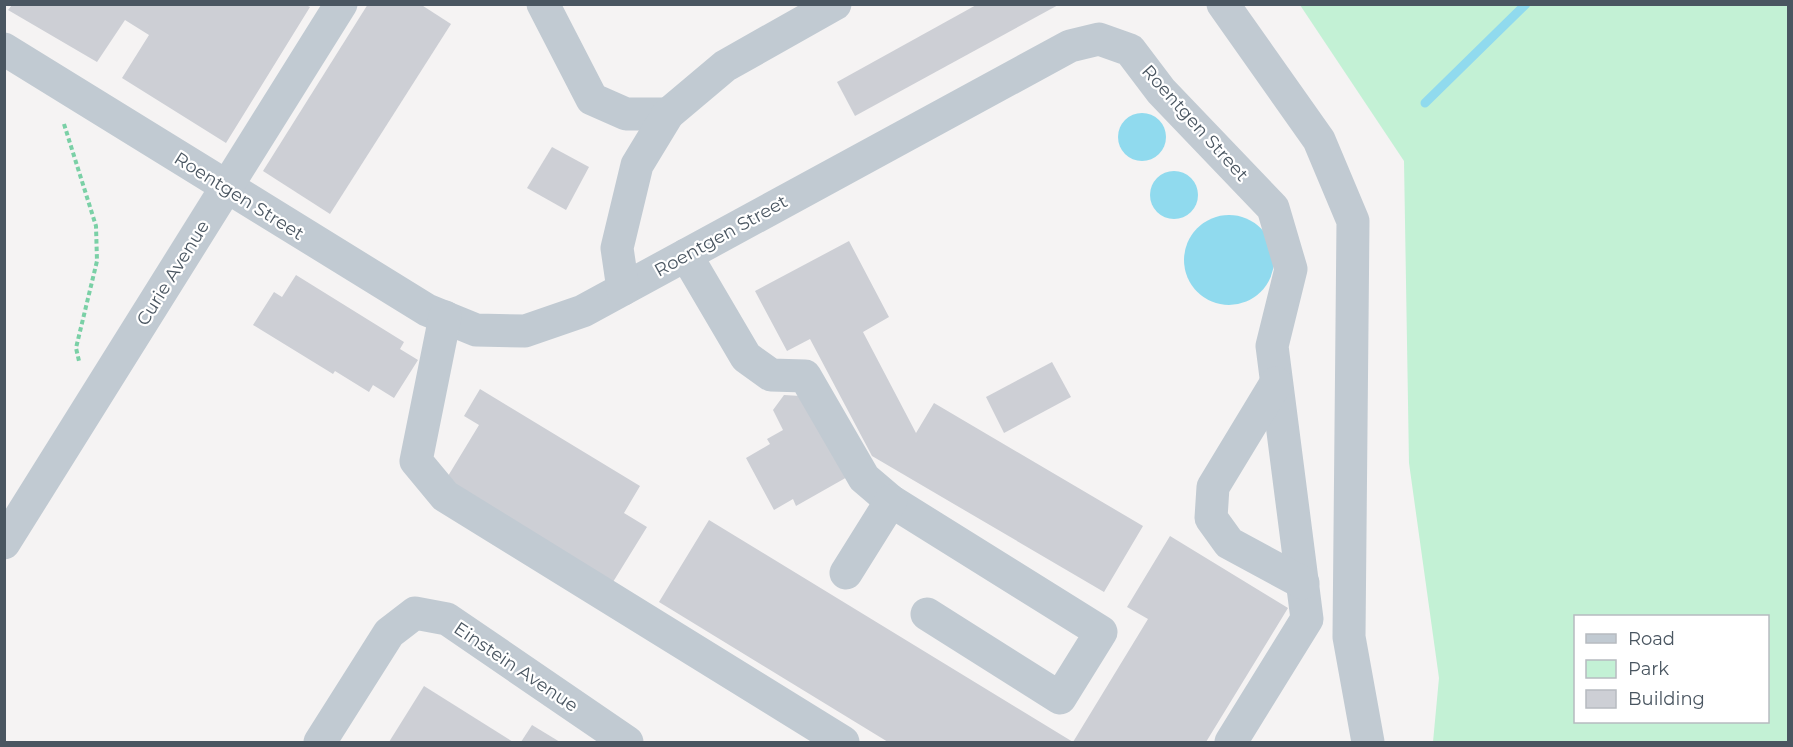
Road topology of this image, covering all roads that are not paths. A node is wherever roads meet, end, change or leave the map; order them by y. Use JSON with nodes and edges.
{"nodes":[{"id":1,"x":341,"y":4,"type":"edge"},
{"id":2,"x":543,"y":4,"type":"edge"},
{"id":3,"x":835,"y":4,"type":"edge"},
{"id":4,"x":1223,"y":4,"type":"edge"},
{"id":5,"x":4,"y":49,"type":"edge"},
{"id":6,"x":668,"y":114,"type":"junction"},
{"id":7,"x":226,"y":188,"type":"junction"},
{"id":8,"x":686,"y":255,"type":"junction"},
{"id":9,"x":623,"y":289,"type":"junction"},
{"id":10,"x":445,"y":317,"type":"junction"},
{"id":11,"x":1276,"y":383,"type":"junction"},
{"id":12,"x":891,"y":501,"type":"junction"},
{"id":13,"x":4,"y":543,"type":"edge"},
{"id":14,"x":846,"y":573,"type":"dead end"},
{"id":15,"x":1303,"y":583,"type":"junction"},
{"id":16,"x":927,"y":614,"type":"dead end"},
{"id":17,"x":320,"y":742,"type":"edge"},
{"id":18,"x":627,"y":742,"type":"edge"},
{"id":19,"x":843,"y":742,"type":"edge"},
{"id":20,"x":1231,"y":742,"type":"edge"},
{"id":21,"x":1368,"y":742,"type":"edge"}],
"edges":[{"from":1,"to":7,"type":"lane","name":"Curie Avenue"},
{"from":2,"to":6,"type":"lane"},
{"from":3,"to":6,"type":"lane"},
{"from":4,"to":21,"type":"lane"},
{"from":5,"to":7,"type":"lane","name":"Roentgen Street"},
{"from":6,"to":9,"type":"lane"},
{"from":7,"to":10,"type":"lane","name":"Roentgen Street"},
{"from":7,"to":13,"type":"lane","name":"Curie Avenue"},
{"from":8,"to":9,"type":"lane","name":"Roentgen Street"},
{"from":8,"to":11,"type":"lane","name":"Roentgen Street"},
{"from":8,"to":12,"type":"lane"},
{"from":9,"to":10,"type":"lane","name":"Roentgen Street"},
{"from":10,"to":19,"type":"lane"},
{"from":11,"to":15,"type":"lane"},
{"from":11,"to":15,"type":"lane"},
{"from":12,"to":14,"type":"lane"},
{"from":12,"to":16,"type":"lane"},
{"from":15,"to":20,"type":"lane"},
{"from":17,"to":18,"type":"lane","name":"Einstein Avenue"}]}
